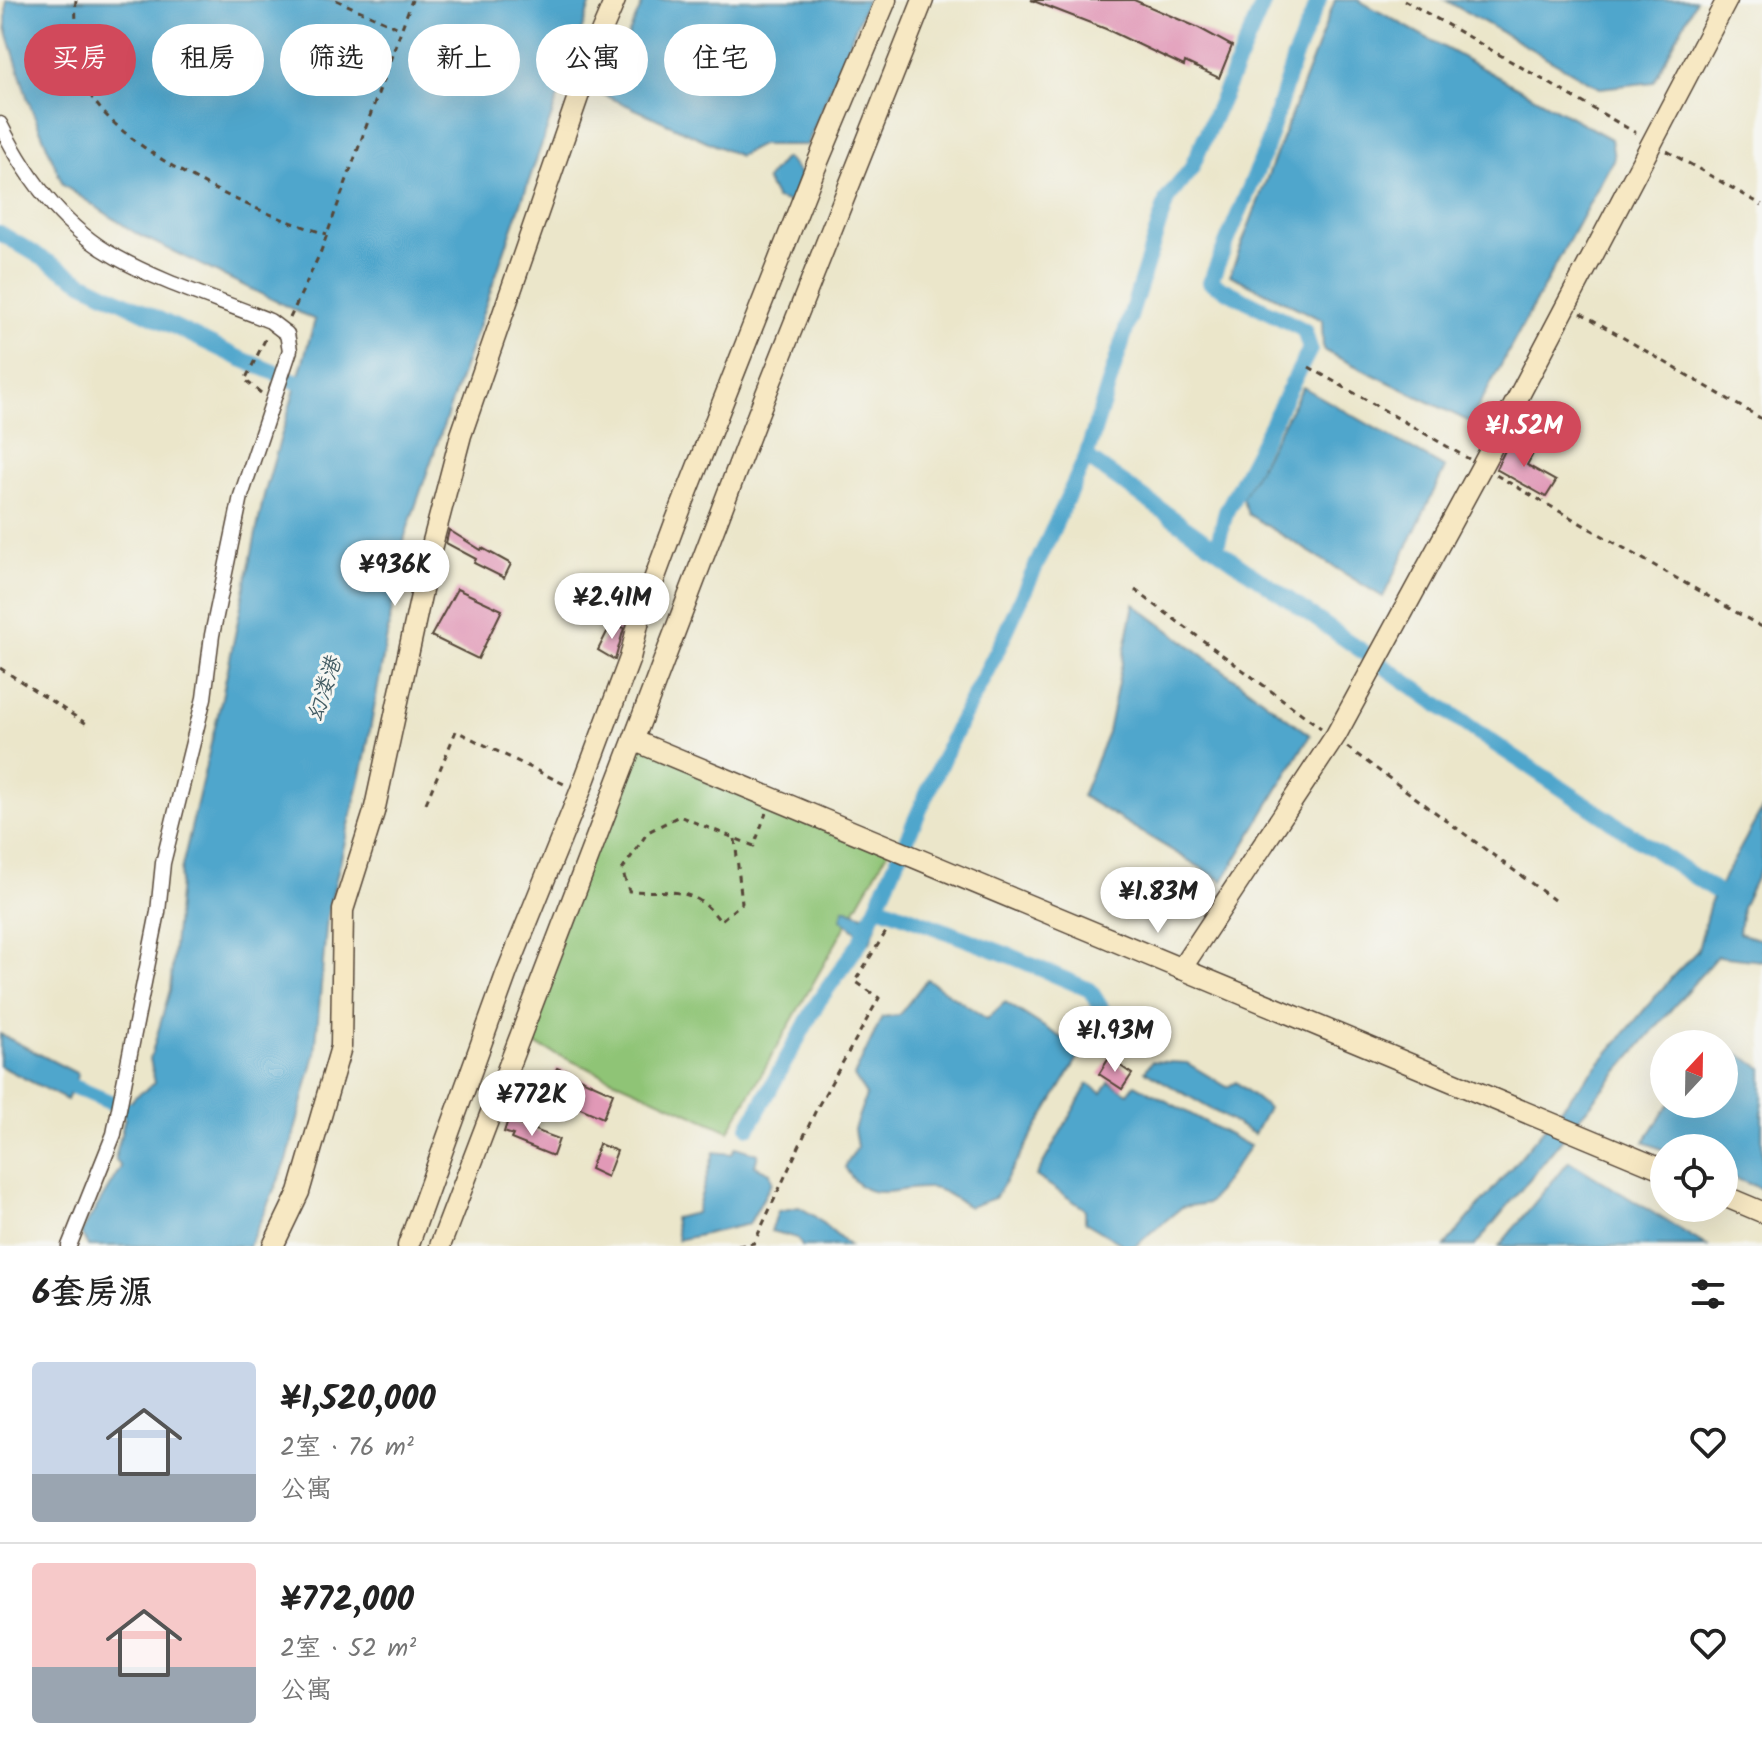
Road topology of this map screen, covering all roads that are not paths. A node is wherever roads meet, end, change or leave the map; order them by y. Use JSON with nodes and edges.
{"nodes":[{"id":1,"x":615,"y":0,"type":"edge"},
{"id":2,"x":886,"y":0,"type":"edge"},
{"id":3,"x":923,"y":0,"type":"edge"},
{"id":4,"x":1727,"y":0,"type":"edge"},
{"id":5,"x":0,"y":124,"type":"edge"},
{"id":6,"x":630,"y":658,"type":"junction"},
{"id":7,"x":661,"y":670,"type":"junction"},
{"id":8,"x":635,"y":741,"type":"junction"},
{"id":9,"x":1181,"y":969,"type":"junction"},
{"id":10,"x":1650,"y":1164,"type":"edge"},
{"id":11,"x":1738,"y":1202,"type":"edge"},
{"id":12,"x":1762,"y":1212,"type":"edge"},
{"id":13,"x":69,"y":1246,"type":"edge"},
{"id":14,"x":273,"y":1246,"type":"edge"},
{"id":15,"x":408,"y":1246,"type":"edge"},
{"id":16,"x":440,"y":1246,"type":"edge"}],
"edges":[{"from":1,"to":14,"type":"main road"},
{"from":2,"to":6,"type":"main road"},
{"from":3,"to":7,"type":"main road"},
{"from":4,"to":9,"type":"main road"},
{"from":5,"to":13,"type":"street"},
{"from":6,"to":7,"type":"main road"},
{"from":6,"to":15,"type":"main road"},
{"from":7,"to":8,"type":"main road"},
{"from":8,"to":9,"type":"main road"},
{"from":8,"to":16,"type":"main road"},
{"from":9,"to":10,"type":"main road"},
{"from":11,"to":12,"type":"main road"}]}
